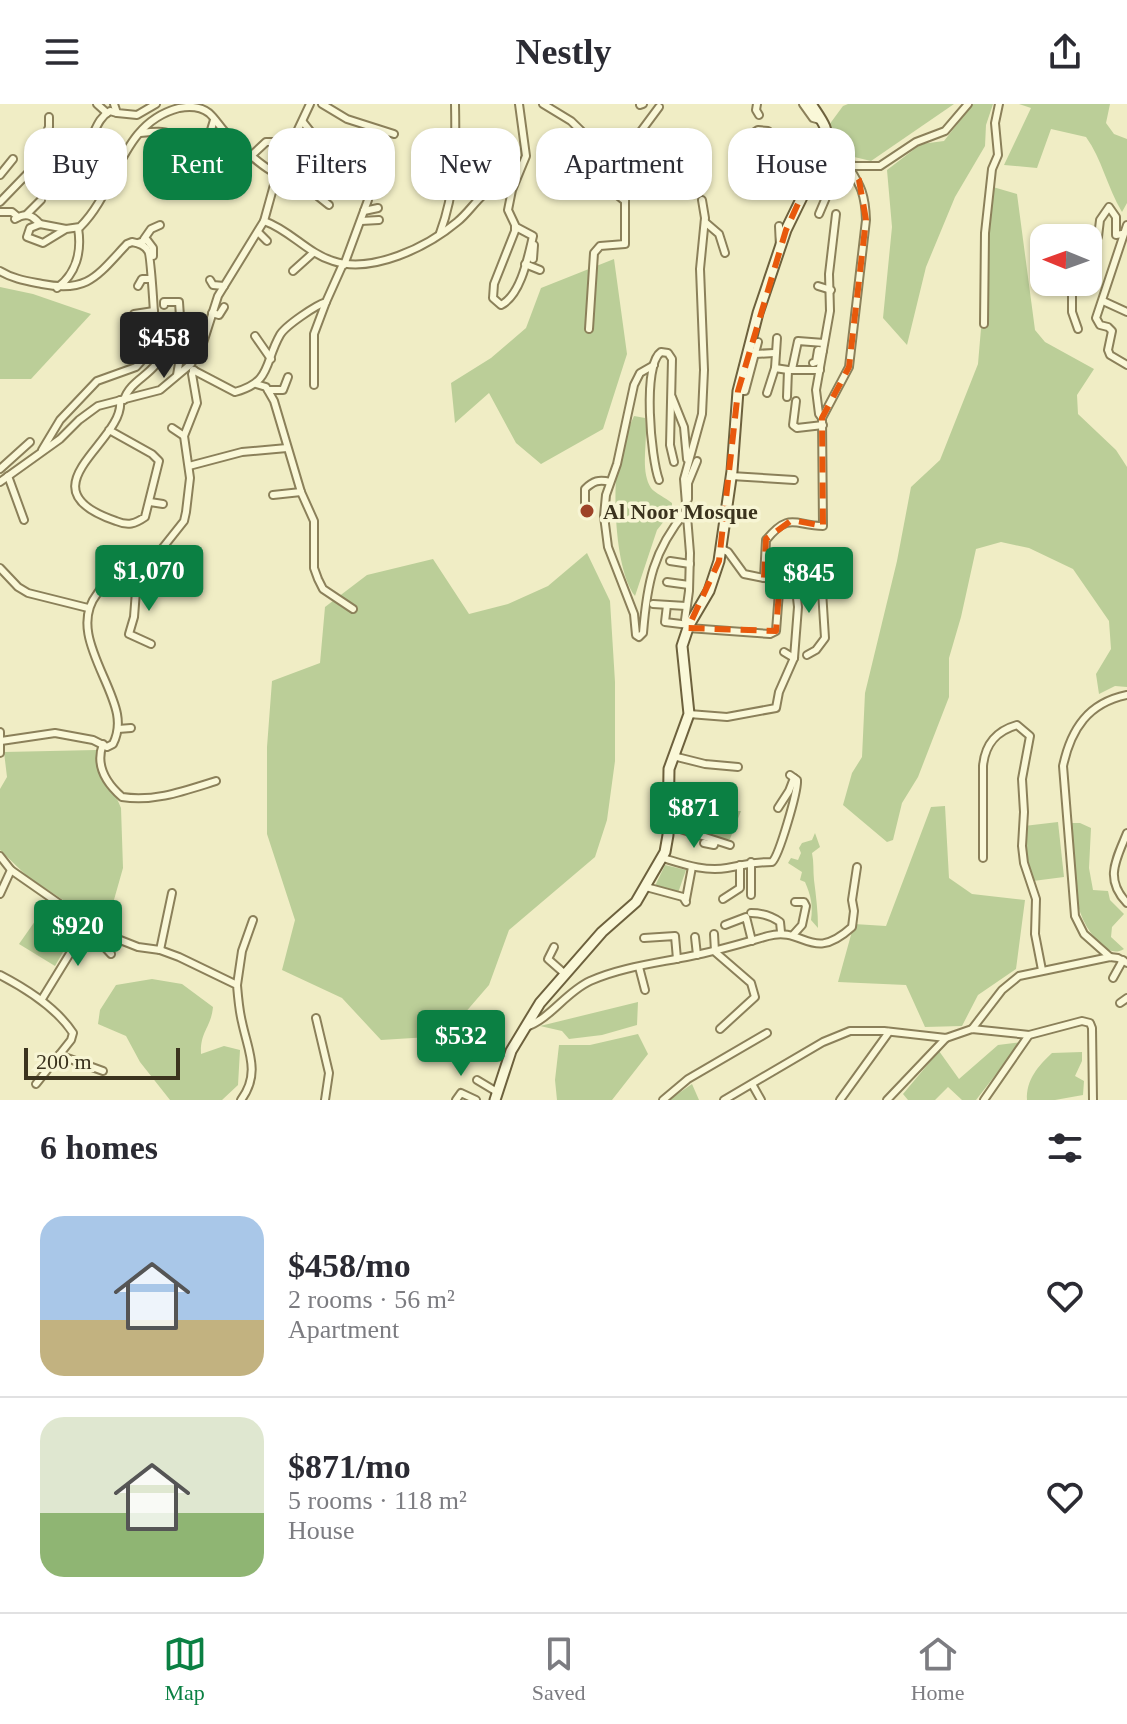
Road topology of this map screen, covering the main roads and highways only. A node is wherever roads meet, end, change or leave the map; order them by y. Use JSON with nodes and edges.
{"nodes":[{"id":1,"x":811,"y":104,"type":"edge"},
{"id":2,"x":495,"y":1097,"type":"edge"}],
"edges":[{"from":1,"to":2,"type":"main road"}]}
